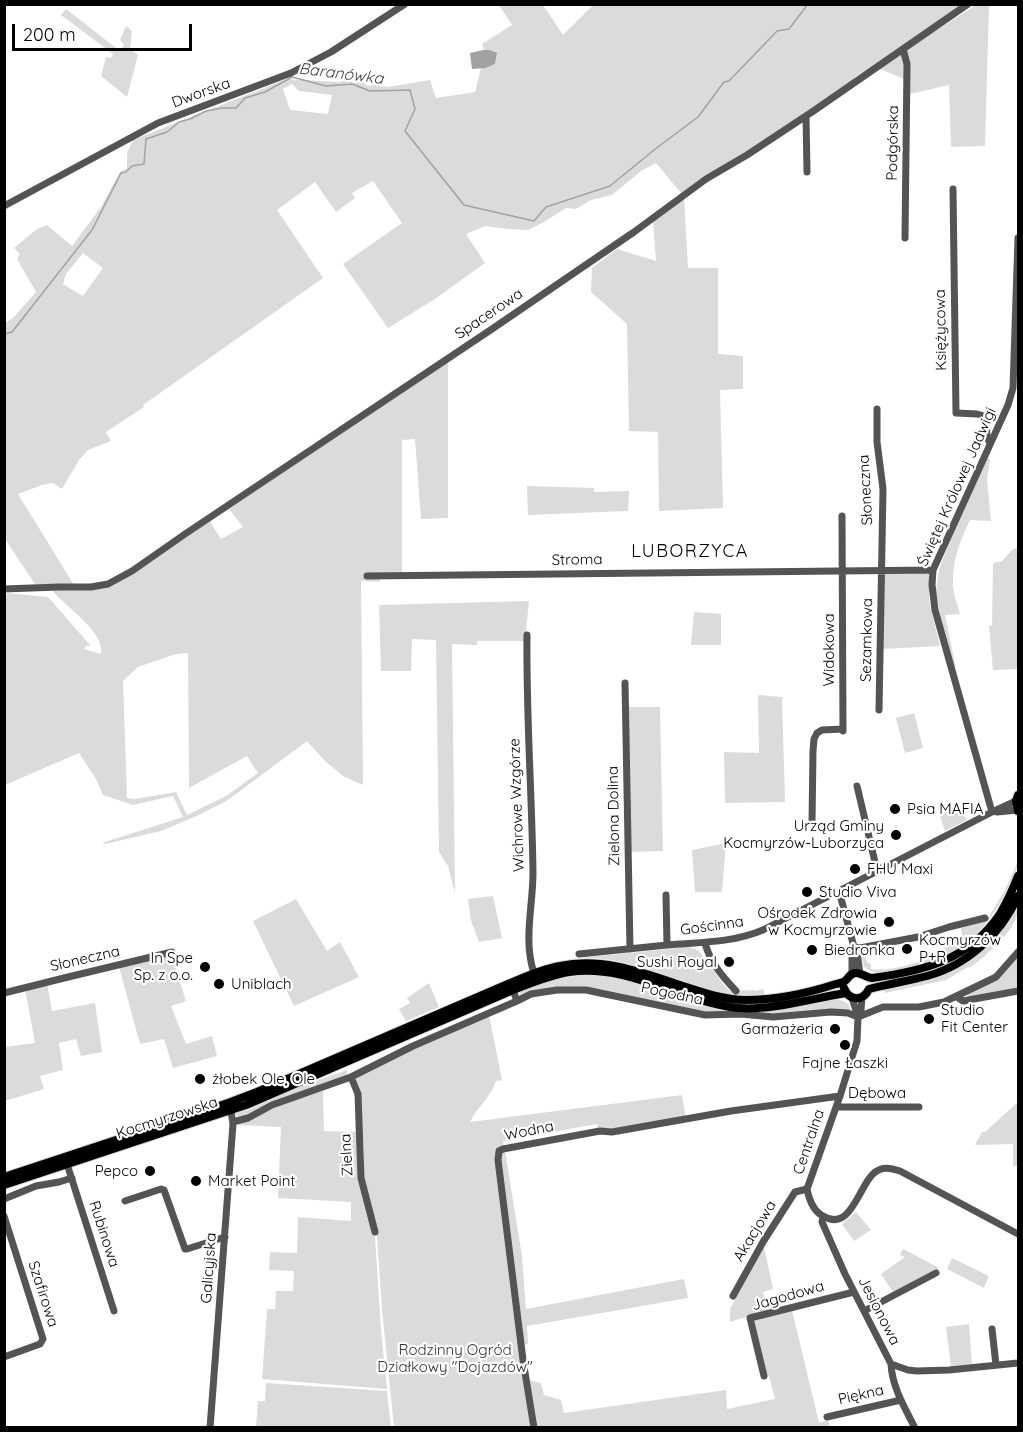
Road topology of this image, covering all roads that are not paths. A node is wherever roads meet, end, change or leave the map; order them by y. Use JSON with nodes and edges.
{"nodes":[{"id":1,"x":405,"y":4,"type":"edge"},
{"id":2,"x":968,"y":4,"type":"edge"},
{"id":3,"x":903,"y":49,"type":"junction"},
{"id":4,"x":806,"y":116,"type":"junction"},
{"id":5,"x":807,"y":172,"type":"dead end"},
{"id":6,"x":953,"y":189,"type":"dead end"},
{"id":7,"x":4,"y":207,"type":"edge"},
{"id":8,"x":905,"y":238,"type":"dead end"},
{"id":9,"x":1018,"y":238,"type":"edge"},
{"id":10,"x":1017,"y":283,"type":"edge"},
{"id":11,"x":877,"y":409,"type":"dead end"},
{"id":12,"x":990,"y":443,"type":"junction"},
{"id":13,"x":842,"y":516,"type":"dead end"},
{"id":14,"x":881,"y":570,"type":"junction"},
{"id":15,"x":933,"y":570,"type":"junction"},
{"id":16,"x":842,"y":571,"type":"junction"},
{"id":17,"x":367,"y":576,"type":"dead end"},
{"id":18,"x":4,"y":589,"type":"edge"},
{"id":19,"x":527,"y":635,"type":"dead end"},
{"id":20,"x":625,"y":683,"type":"dead end"},
{"id":21,"x":879,"y":710,"type":"dead end"},
{"id":22,"x":857,"y":786,"type":"dead end"},
{"id":23,"x":1018,"y":804,"type":"edge"},
{"id":24,"x":992,"y":812,"type":"junction"},
{"id":25,"x":812,"y":824,"type":"dead end"},
{"id":26,"x":880,"y":870,"type":"junction"},
{"id":27,"x":1018,"y":876,"type":"edge"},
{"id":28,"x":839,"y":891,"type":"junction"},
{"id":29,"x":666,"y":895,"type":"dead end"},
{"id":30,"x":1018,"y":896,"type":"edge"},
{"id":31,"x":985,"y":918,"type":"dead end"},
{"id":32,"x":705,"y":943,"type":"junction"},
{"id":33,"x":667,"y":945,"type":"junction"},
{"id":34,"x":854,"y":947,"type":"junction"},
{"id":35,"x":630,"y":949,"type":"junction"},
{"id":36,"x":172,"y":952,"type":"dead end"},
{"id":37,"x":1018,"y":952,"type":"edge"},
{"id":38,"x":579,"y":954,"type":"dead end"},
{"id":39,"x":534,"y":973,"type":"junction"},
{"id":40,"x":860,"y":975,"type":"junction"},
{"id":41,"x":845,"y":982,"type":"junction"},
{"id":42,"x":869,"y":989,"type":"junction"},
{"id":43,"x":513,"y":990,"type":"junction"},
{"id":44,"x":736,"y":991,"type":"dead end"},
{"id":45,"x":1018,"y":991,"type":"edge"},
{"id":46,"x":4,"y":993,"type":"edge"},
{"id":47,"x":849,"y":995,"type":"junction"},
{"id":48,"x":862,"y":997,"type":"junction"},
{"id":49,"x":957,"y":997,"type":"junction"},
{"id":50,"x":517,"y":1001,"type":"junction"},
{"id":51,"x":858,"y":1017,"type":"junction"},
{"id":52,"x":432,"y":1021,"type":"junction"},
{"id":53,"x":351,"y":1077,"type":"junction"},
{"id":54,"x":840,"y":1096,"type":"junction"},
{"id":55,"x":836,"y":1107,"type":"junction"},
{"id":56,"x":919,"y":1107,"type":"dead end"},
{"id":57,"x":231,"y":1111,"type":"junction"},
{"id":58,"x":233,"y":1122,"type":"junction"},
{"id":59,"x":67,"y":1164,"type":"junction"},
{"id":60,"x":4,"y":1177,"type":"edge"},
{"id":61,"x":72,"y":1178,"type":"junction"},
{"id":62,"x":4,"y":1185,"type":"edge"},
{"id":63,"x":807,"y":1189,"type":"junction"},
{"id":64,"x":4,"y":1199,"type":"edge"},
{"id":65,"x":125,"y":1201,"type":"dead end"},
{"id":66,"x":4,"y":1216,"type":"edge"},
{"id":67,"x":823,"y":1216,"type":"junction"},
{"id":68,"x":375,"y":1232,"type":"dead end"},
{"id":69,"x":1018,"y":1234,"type":"edge"},
{"id":70,"x":225,"y":1237,"type":"junction"},
{"id":71,"x":936,"y":1273,"type":"dead end"},
{"id":72,"x":854,"y":1292,"type":"junction"},
{"id":73,"x":733,"y":1296,"type":"dead end"},
{"id":74,"x":114,"y":1311,"type":"dead end"},
{"id":75,"x":864,"y":1311,"type":"junction"},
{"id":76,"x":992,"y":1329,"type":"dead end"},
{"id":77,"x":4,"y":1357,"type":"edge"},
{"id":78,"x":1018,"y":1363,"type":"edge"},
{"id":79,"x":891,"y":1364,"type":"junction"},
{"id":80,"x":996,"y":1365,"type":"junction"},
{"id":81,"x":764,"y":1376,"type":"dead end"},
{"id":82,"x":901,"y":1400,"type":"junction"},
{"id":83,"x":827,"y":1417,"type":"dead end"},
{"id":84,"x":210,"y":1428,"type":"edge"},
{"id":85,"x":534,"y":1428,"type":"edge"},
{"id":86,"x":915,"y":1428,"type":"edge"}],
"edges":[{"from":1,"to":7,"type":"street","name":"Dworska"},
{"from":2,"to":3,"type":"street","name":"Spacerowa"},
{"from":3,"to":4,"type":"street","name":"Spacerowa"},
{"from":3,"to":8,"type":"street","name":"Podgórska"},
{"from":4,"to":5,"type":"street"},
{"from":4,"to":18,"type":"street","name":"Spacerowa"},
{"from":6,"to":12,"type":"street","name":"Księżycowa"},
{"from":9,"to":10,"type":"street","name":"Świętej Królowej Jadwigi"},
{"from":10,"to":12,"type":"street","name":"Świętej Królowej Jadwigi"},
{"from":11,"to":14,"type":"street","name":"Słoneczna"},
{"from":12,"to":15,"type":"street","name":"Świętej Królowej Jadwigi"},
{"from":13,"to":16,"type":"street","name":"Widokowa"},
{"from":14,"to":15,"type":"street","name":"Stroma"},
{"from":14,"to":16,"type":"street","name":"Stroma"},
{"from":14,"to":21,"type":"street","name":"Sezamkowa"},
{"from":15,"to":24,"type":"street","name":"Świętej Królowej Jadwigi"},
{"from":16,"to":17,"type":"street","name":"Stroma"},
{"from":16,"to":25,"type":"street","name":"Widokowa"},
{"from":19,"to":39,"type":"street","name":"Wichrowe Wzgórze"},
{"from":20,"to":35,"type":"street","name":"Zielona Dolina"},
{"from":22,"to":26,"type":"street"},
{"from":23,"to":24,"type":"street"},
{"from":24,"to":26,"type":"street","name":"Gościnna"},
{"from":26,"to":28,"type":"street","name":"Gościnna"},
{"from":27,"to":40,"type":"main road"},
{"from":28,"to":32,"type":"street","name":"Gościnna"},
{"from":28,"to":34,"type":"street"},
{"from":29,"to":33,"type":"street"},
{"from":30,"to":42,"type":"main road"},
{"from":31,"to":34,"type":"street"},
{"from":32,"to":33,"type":"street","name":"Gościnna"},
{"from":32,"to":44,"type":"street"},
{"from":33,"to":35,"type":"street","name":"Gościnna"},
{"from":34,"to":40,"type":"street"},
{"from":35,"to":38,"type":"street","name":"Gościnna"},
{"from":36,"to":46,"type":"street","name":"Słoneczna"},
{"from":37,"to":49,"type":"street"},
{"from":39,"to":41,"type":"main road"},
{"from":39,"to":52,"type":"main road"},
{"from":40,"to":41,"type":"main road"},
{"from":40,"to":42,"type":"main road"},
{"from":41,"to":47,"type":"main road"},
{"from":42,"to":48,"type":"main road"},
{"from":43,"to":47,"type":"main road"},
{"from":43,"to":50,"type":"street"},
{"from":43,"to":52,"type":"main road"},
{"from":45,"to":49,"type":"street"},
{"from":47,"to":48,"type":"main road"},
{"from":47,"to":51,"type":"street","name":"Centralna"},
{"from":48,"to":51,"type":"street","name":"Centralna"},
{"from":49,"to":51,"type":"street"},
{"from":50,"to":51,"type":"street","name":"Pogodna"},
{"from":50,"to":53,"type":"street","name":"Pogodna"},
{"from":51,"to":54,"type":"street","name":"Centralna"},
{"from":52,"to":57,"type":"main road","name":"Kocmyrzowska"},
{"from":52,"to":60,"type":"main road","name":"Kocmyrzowska"},
{"from":53,"to":58,"type":"street","name":"Pogodna"},
{"from":53,"to":68,"type":"street","name":"Zielna"},
{"from":54,"to":55,"type":"street","name":"Centralna"},
{"from":54,"to":85,"type":"street","name":"Wodna"},
{"from":55,"to":56,"type":"street","name":"Dębowa"},
{"from":55,"to":63,"type":"street","name":"Centralna"},
{"from":57,"to":58,"type":"street","name":"Galicyjska"},
{"from":57,"to":59,"type":"main road","name":"Kocmyrzowska"},
{"from":58,"to":70,"type":"street","name":"Galicyjska"},
{"from":59,"to":61,"type":"street","name":"Rubinowa"},
{"from":59,"to":62,"type":"main road","name":"Kocmyrzowska"},
{"from":61,"to":64,"type":"street"},
{"from":61,"to":74,"type":"street","name":"Rubinowa"},
{"from":63,"to":67,"type":"street","name":"Centralna"},
{"from":63,"to":73,"type":"street","name":"Akacjowa"},
{"from":65,"to":70,"type":"street"},
{"from":66,"to":77,"type":"street","name":"Szafirowa"},
{"from":67,"to":69,"type":"street"},
{"from":67,"to":72,"type":"street","name":"Jesionowa"},
{"from":70,"to":84,"type":"street","name":"Galicyjska"},
{"from":71,"to":75,"type":"street"},
{"from":72,"to":75,"type":"street","name":"Jesionowa"},
{"from":72,"to":81,"type":"street","name":"Jagodowa"},
{"from":75,"to":79,"type":"street","name":"Jesionowa"},
{"from":76,"to":80,"type":"street"},
{"from":78,"to":80,"type":"street","name":"Jesionowa"},
{"from":79,"to":80,"type":"street","name":"Jesionowa"},
{"from":79,"to":82,"type":"street"},
{"from":82,"to":83,"type":"street","name":"Piękna"},
{"from":82,"to":86,"type":"street"}]}
